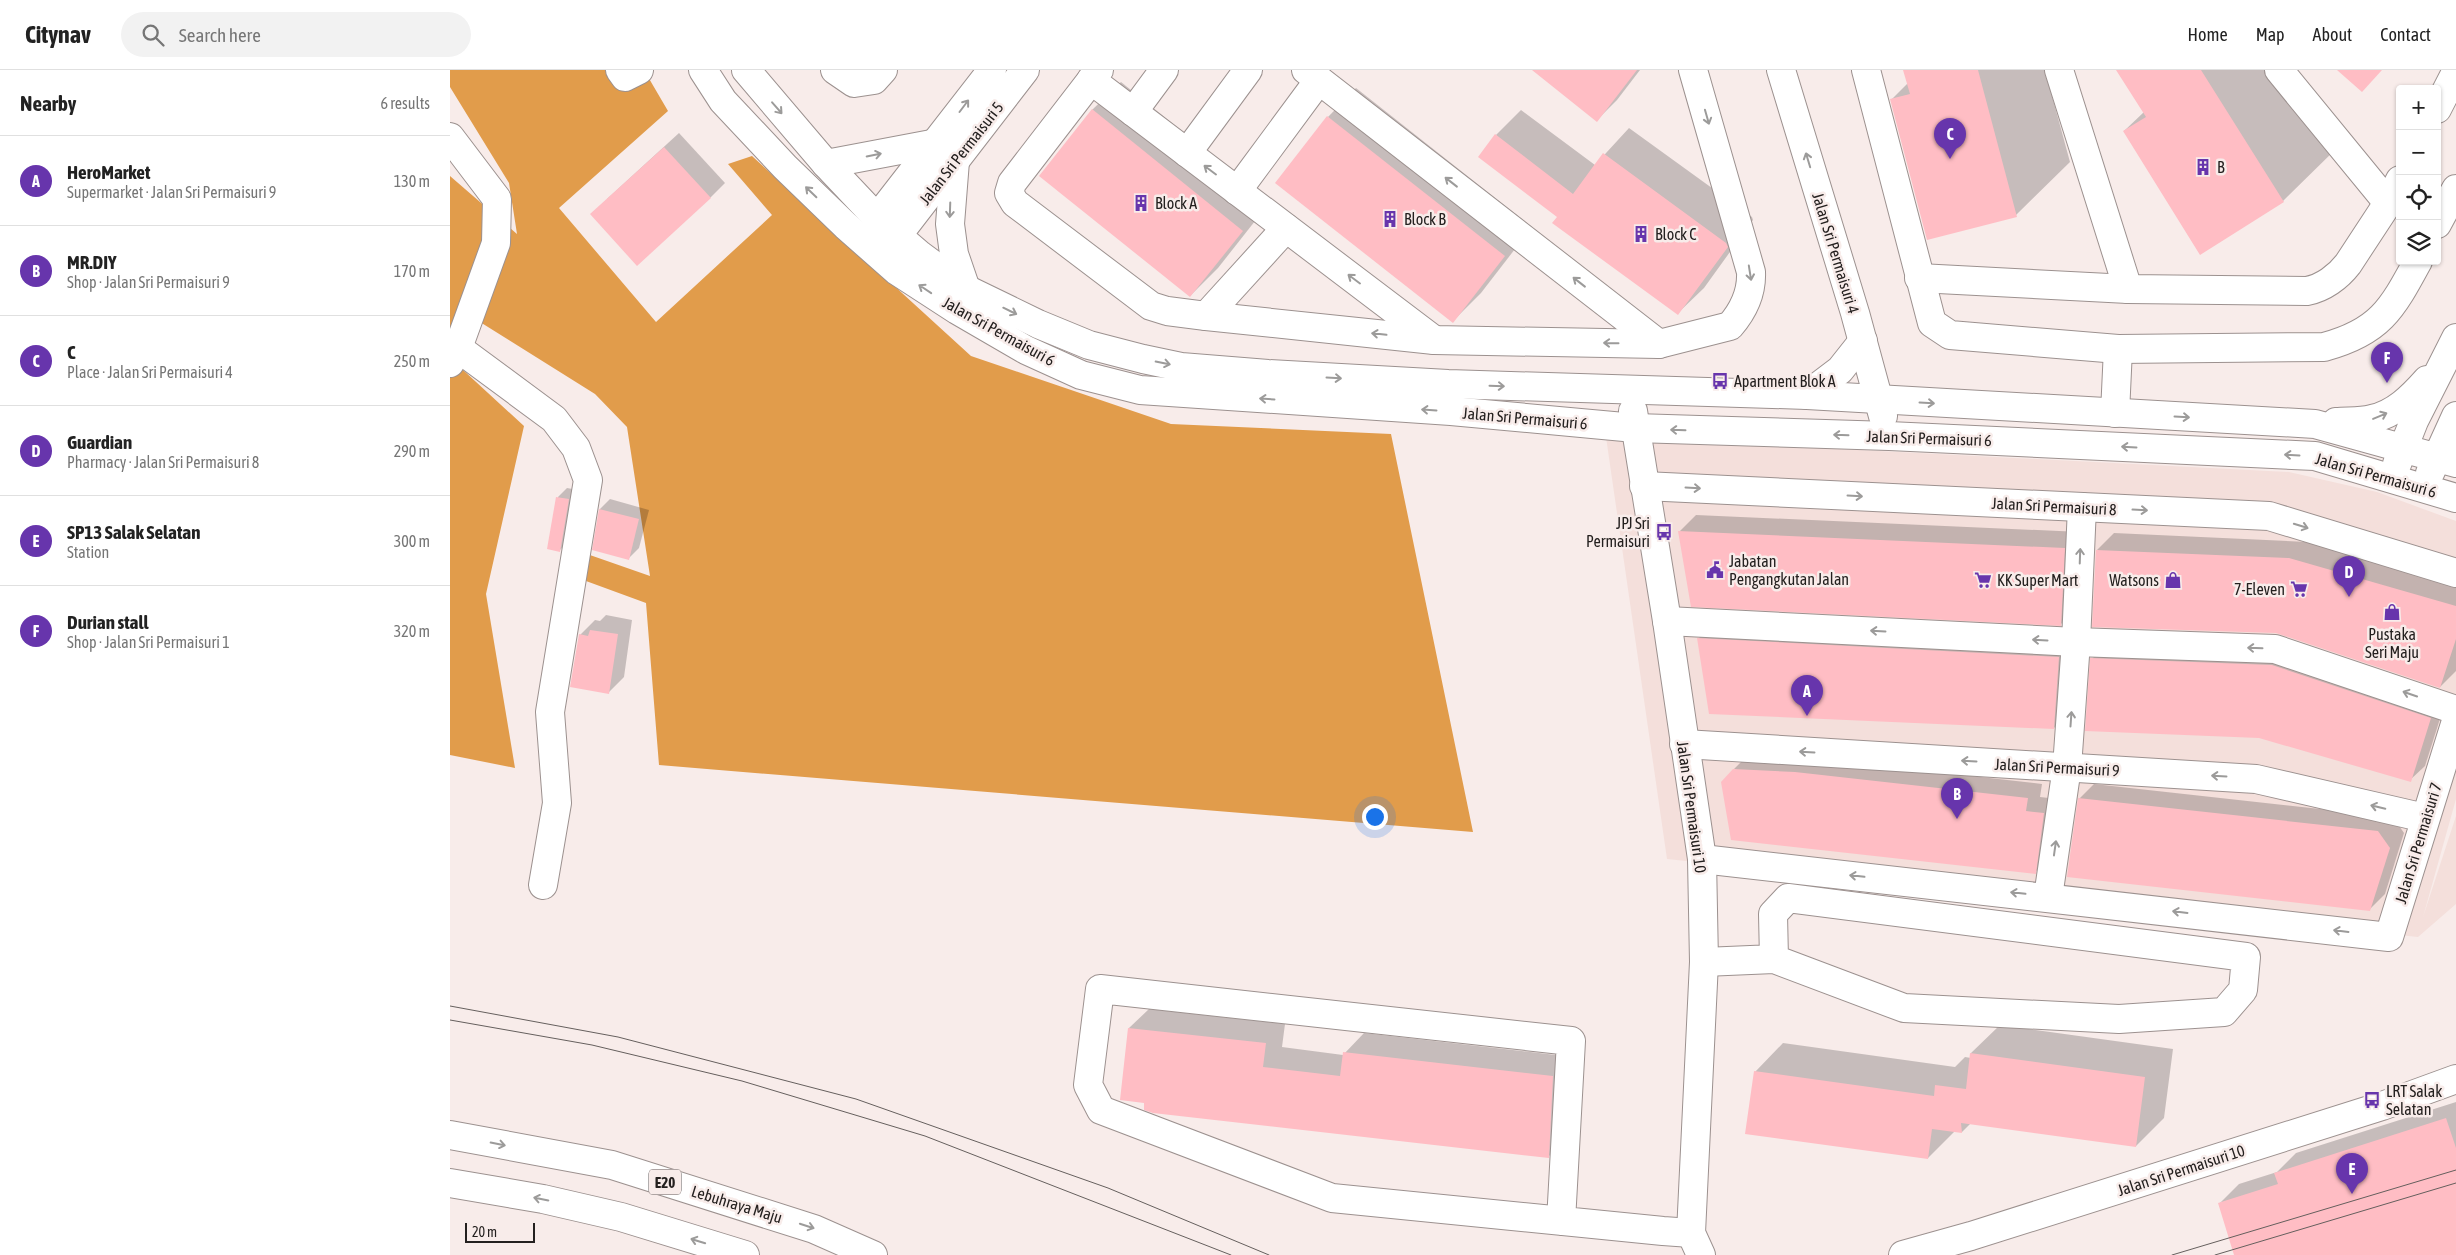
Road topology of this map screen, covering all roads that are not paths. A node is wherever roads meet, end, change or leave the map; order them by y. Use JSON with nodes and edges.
{"nodes":[{"id":1,"x":620,"y":70,"type":"edge"},
{"id":2,"x":638,"y":70,"type":"edge"},
{"id":3,"x":703,"y":70,"type":"edge"},
{"id":4,"x":746,"y":70,"type":"edge"},
{"id":5,"x":835,"y":70,"type":"edge"},
{"id":6,"x":883,"y":70,"type":"edge"},
{"id":7,"x":992,"y":70,"type":"edge"},
{"id":8,"x":1025,"y":70,"type":"edge"},
{"id":9,"x":1164,"y":70,"type":"edge"},
{"id":10,"x":1248,"y":70,"type":"edge"},
{"id":11,"x":1693,"y":70,"type":"edge"},
{"id":12,"x":1781,"y":70,"type":"edge"},
{"id":13,"x":1866,"y":70,"type":"edge"},
{"id":14,"x":2059,"y":70,"type":"edge"},
{"id":15,"x":2279,"y":70,"type":"edge"},
{"id":16,"x":2456,"y":72,"type":"edge"},
{"id":17,"x":1095,"y":75,"type":"edge"},
{"id":18,"x":1312,"y":75,"type":"edge"},
{"id":19,"x":2441,"y":101,"type":"edge"},
{"id":20,"x":1133,"y":112,"type":"junction"},
{"id":21,"x":450,"y":137,"type":"edge"},
{"id":22,"x":946,"y":152,"type":"junction"},
{"id":23,"x":1187,"y":153,"type":"junction"},
{"id":24,"x":826,"y":164,"type":"junction"},
{"id":25,"x":2456,"y":189,"type":"edge"},
{"id":26,"x":1237,"y":191,"type":"junction"},
{"id":27,"x":2394,"y":192,"type":"edge"},
{"id":28,"x":2439,"y":220,"type":"edge"},
{"id":29,"x":846,"y":226,"type":"junction"},
{"id":30,"x":1286,"y":228,"type":"junction"},
{"id":31,"x":884,"y":230,"type":"junction"},
{"id":32,"x":2416,"y":265,"type":"edge"},
{"id":33,"x":897,"y":271,"type":"junction"},
{"id":34,"x":1918,"y":278,"type":"junction"},
{"id":35,"x":966,"y":289,"type":"junction"},
{"id":36,"x":2128,"y":289,"type":"junction"},
{"id":37,"x":1206,"y":316,"type":"junction"},
{"id":38,"x":2456,"y":338,"type":"edge"},
{"id":39,"x":1434,"y":340,"type":"junction"},
{"id":40,"x":1863,"y":341,"type":"junction"},
{"id":41,"x":1659,"y":344,"type":"junction"},
{"id":42,"x":2118,"y":349,"type":"junction"},
{"id":43,"x":454,"y":355,"type":"edge"},
{"id":44,"x":2441,"y":365,"type":"junction"},
{"id":45,"x":1630,"y":390,"type":"junction"},
{"id":46,"x":1807,"y":395,"type":"junction"},
{"id":47,"x":1878,"y":400,"type":"junction"},
{"id":48,"x":2116,"y":413,"type":"junction"},
{"id":49,"x":2456,"y":416,"type":"edge"},
{"id":50,"x":2315,"y":424,"type":"junction"},
{"id":51,"x":1635,"y":428,"type":"junction"},
{"id":52,"x":1889,"y":436,"type":"junction"},
{"id":53,"x":2404,"y":448,"type":"junction"},
{"id":54,"x":2446,"y":460,"type":"edge"},
{"id":55,"x":2390,"y":479,"type":"junction"},
{"id":56,"x":1644,"y":486,"type":"junction"},
{"id":57,"x":2424,"y":488,"type":"junction"},
{"id":58,"x":2456,"y":498,"type":"edge"},
{"id":59,"x":2082,"y":507,"type":"junction"},
{"id":60,"x":2456,"y":573,"type":"edge"},
{"id":61,"x":1667,"y":621,"type":"junction"},
{"id":62,"x":2076,"y":642,"type":"junction"},
{"id":63,"x":2456,"y":710,"type":"edge"},
{"id":64,"x":2456,"y":721,"type":"edge"},
{"id":65,"x":1684,"y":744,"type":"junction"},
{"id":66,"x":2067,"y":767,"type":"junction"},
{"id":67,"x":2425,"y":818,"type":"junction"},
{"id":68,"x":1702,"y":858,"type":"junction"},
{"id":69,"x":543,"y":885,"type":"dead end"},
{"id":70,"x":2048,"y":897,"type":"junction"},
{"id":71,"x":1774,"y":960,"type":"junction"},
{"id":72,"x":1704,"y":962,"type":"junction"},
{"id":73,"x":2456,"y":1079,"type":"edge"},
{"id":74,"x":450,"y":1135,"type":"edge"},
{"id":75,"x":450,"y":1183,"type":"edge"},
{"id":76,"x":1561,"y":1221,"type":"junction"},
{"id":77,"x":1696,"y":1244,"type":"edge"},
{"id":78,"x":745,"y":1255,"type":"edge"},
{"id":79,"x":873,"y":1255,"type":"edge"},
{"id":80,"x":1903,"y":1255,"type":"edge"}],
"edges":[{"from":1,"to":2,"type":"main road"},
{"from":29,"to":3,"type":"main road","name":"Jalan Sri Permaisuri 6","one_way":true},
{"from":4,"to":24,"type":"main road","name":"Jalan Sri Permaisuri 6","one_way":true},
{"from":5,"to":6,"type":"main road"},
{"from":22,"to":7,"type":"main road","name":"Jalan Sri Permaisuri 5","one_way":true},
{"from":8,"to":22,"type":"main road","name":"Jalan Sri Permaisuri 5"},
{"from":9,"to":20,"type":"main road"},
{"from":10,"to":23,"type":"main road"},
{"from":11,"to":41,"type":"main road","one_way":true},
{"from":40,"to":12,"type":"main road","name":"Jalan Sri Permaisuri 4","one_way":true},
{"from":13,"to":34,"type":"main road"},
{"from":14,"to":36,"type":"main road"},
{"from":15,"to":27,"type":"main road"},
{"from":16,"to":19,"type":"main road"},
{"from":17,"to":20,"type":"main road"},
{"from":17,"to":37,"type":"main road"},
{"from":18,"to":26,"type":"main road"},
{"from":41,"to":18,"type":"main road","one_way":true},
{"from":20,"to":23,"type":"main road"},
{"from":21,"to":43,"type":"main road"},
{"from":24,"to":22,"type":"main road","one_way":true},
{"from":22,"to":31,"type":"main road","name":"Jalan Sri Permaisuri 5"},
{"from":22,"to":35,"type":"main road","one_way":true},
{"from":26,"to":23,"type":"main road","one_way":true},
{"from":24,"to":31,"type":"main road","name":"Jalan Sri Permaisuri 6"},
{"from":25,"to":28,"type":"main road"},
{"from":26,"to":30,"type":"main road"},
{"from":27,"to":36,"type":"main road"},
{"from":29,"to":31,"type":"main road"},
{"from":29,"to":33,"type":"main road","name":"Jalan Sri Permaisuri 6"},
{"from":30,"to":37,"type":"main road"},
{"from":39,"to":30,"type":"main road","one_way":true},
{"from":31,"to":33,"type":"main road"},
{"from":31,"to":35,"type":"main road","name":"Jalan Sri Permaisuri 6"},
{"from":32,"to":42,"type":"main road"},
{"from":51,"to":33,"type":"main road","name":"Jalan Sri Permaisuri 6","one_way":true},
{"from":34,"to":36,"type":"main road"},
{"from":34,"to":42,"type":"main road"},
{"from":35,"to":45,"type":"main road","name":"Jalan Sri Permaisuri 6","one_way":true},
{"from":39,"to":37,"type":"main road","one_way":true},
{"from":38,"to":44,"type":"main road"},
{"from":41,"to":39,"type":"main road","one_way":true},
{"from":40,"to":46,"type":"main road"},
{"from":40,"to":47,"type":"main road","name":"Jalan Sri Permaisuri 4"},
{"from":42,"to":48,"type":"main road"},
{"from":43,"to":69,"type":"main road"},
{"from":50,"to":44,"type":"main road","one_way":true},
{"from":44,"to":53,"type":"main road"},
{"from":45,"to":46,"type":"main road","name":"Jalan Sri Permaisuri 6"},
{"from":45,"to":51,"type":"main road","name":"Jalan Sri Permaisuri 10"},
{"from":46,"to":47,"type":"main road","name":"Jalan Sri Permaisuri 6"},
{"from":47,"to":48,"type":"main road","name":"Jalan Sri Permaisuri 6","one_way":true},
{"from":47,"to":52,"type":"main road","name":"Jalan Sri Permaisuri 4"},
{"from":48,"to":50,"type":"main road","name":"Jalan Sri Permaisuri 6","one_way":true},
{"from":49,"to":54,"type":"main road"},
{"from":50,"to":53,"type":"main road","name":"Jalan Sri Permaisuri 6"},
{"from":52,"to":51,"type":"main road","name":"Jalan Sri Permaisuri 6","one_way":true},
{"from":51,"to":56,"type":"main road","name":"Jalan Sri Permaisuri 10"},
{"from":55,"to":52,"type":"main road","name":"Jalan Sri Permaisuri 6","one_way":true},
{"from":53,"to":54,"type":"main road","name":"Jalan Sri Permaisuri 6"},
{"from":53,"to":55,"type":"main road"},
{"from":54,"to":57,"type":"main road"},
{"from":55,"to":57,"type":"main road","name":"Jalan Sri Permaisuri 6"},
{"from":56,"to":59,"type":"main road","name":"Jalan Sri Permaisuri 8","one_way":true},
{"from":56,"to":61,"type":"main road","name":"Jalan Sri Permaisuri 10"},
{"from":57,"to":58,"type":"main road","name":"Jalan Sri Permaisuri 6"},
{"from":59,"to":60,"type":"main road","name":"Jalan Sri Permaisuri 8","one_way":true},
{"from":62,"to":59,"type":"main road","one_way":true},
{"from":62,"to":61,"type":"main road","one_way":true},
{"from":61,"to":65,"type":"main road","name":"Jalan Sri Permaisuri 10"},
{"from":63,"to":62,"type":"main road","one_way":true},
{"from":66,"to":62,"type":"main road","one_way":true},
{"from":64,"to":67,"type":"main road","name":"Jalan Sri Permaisuri 7"},
{"from":66,"to":65,"type":"main road","name":"Jalan Sri Permaisuri 9","one_way":true},
{"from":65,"to":68,"type":"main road","name":"Jalan Sri Permaisuri 10"},
{"from":67,"to":66,"type":"main road","name":"Jalan Sri Permaisuri 9","one_way":true},
{"from":70,"to":66,"type":"main road","one_way":true},
{"from":67,"to":70,"type":"main road","name":"Jalan Sri Permaisuri 7","one_way":true},
{"from":70,"to":68,"type":"main road","one_way":true},
{"from":68,"to":72,"type":"main road","name":"Jalan Sri Permaisuri 10"},
{"from":71,"to":71,"type":"main road"},
{"from":71,"to":72,"type":"main road"},
{"from":72,"to":77,"type":"main road","name":"Jalan Sri Permaisuri 10"},
{"from":73,"to":80,"type":"main road","name":"Jalan Sri Permaisuri 10"},
{"from":74,"to":79,"type":"main road","name":"Lebuhraya Maju","number":"E20","one_way":true},
{"from":78,"to":75,"type":"main road","one_way":true},
{"from":76,"to":76,"type":"main road"},
{"from":76,"to":77,"type":"main road"}]}
